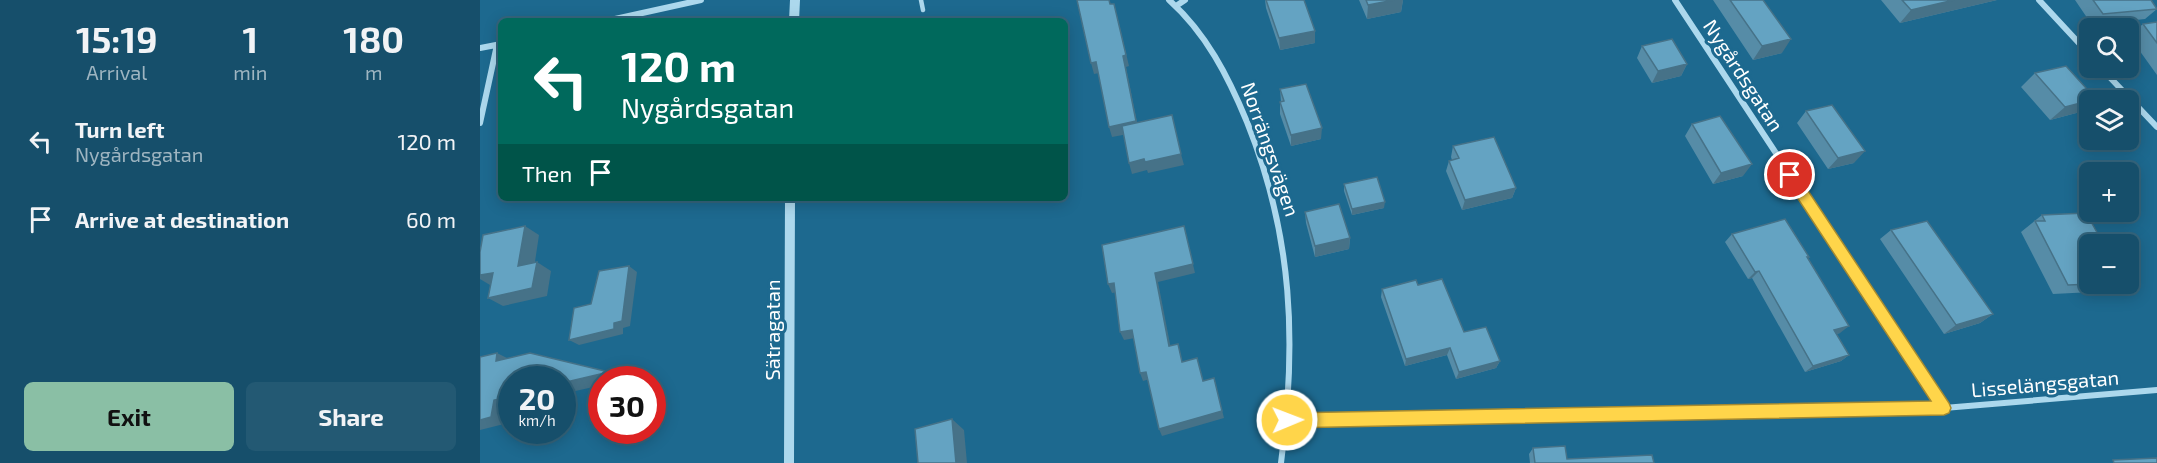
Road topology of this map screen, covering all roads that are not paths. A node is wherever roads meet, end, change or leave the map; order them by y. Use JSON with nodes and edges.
{"nodes":[{"id":1,"x":701,"y":0,"type":"edge"},
{"id":2,"x":795,"y":0,"type":"edge"},
{"id":3,"x":921,"y":0,"type":"edge"},
{"id":4,"x":1169,"y":0,"type":"edge"},
{"id":5,"x":1185,"y":0,"type":"edge"},
{"id":6,"x":1675,"y":0,"type":"edge"},
{"id":7,"x":2038,"y":0,"type":"edge"},
{"id":8,"x":1176,"y":6,"type":"junction"},
{"id":9,"x":923,"y":10,"type":"dead end"},
{"id":10,"x":620,"y":18,"type":"edge"},
{"id":11,"x":794,"y":18,"type":"edge"},
{"id":12,"x":2079,"y":43,"type":"edge"},
{"id":13,"x":498,"y":44,"type":"edge"},
{"id":14,"x":480,"y":48,"type":"edge"},
{"id":15,"x":498,"y":48,"type":"edge"},
{"id":16,"x":2110,"y":78,"type":"edge"},
{"id":17,"x":480,"y":123,"type":"edge"},
{"id":18,"x":2157,"y":127,"type":"edge"},
{"id":19,"x":790,"y":201,"type":"edge"},
{"id":20,"x":2157,"y":390,"type":"edge"},
{"id":21,"x":1944,"y":408,"type":"junction"},
{"id":22,"x":1287,"y":420,"type":"junction"},
{"id":23,"x":789,"y":463,"type":"edge"},
{"id":24,"x":1281,"y":463,"type":"edge"}],
"edges":[{"from":1,"to":10,"type":"street"},
{"from":2,"to":11,"type":"street"},
{"from":3,"to":9,"type":"lane"},
{"from":4,"to":8,"type":"street","name":"Norrängsvägen"},
{"from":5,"to":8,"type":"street"},
{"from":6,"to":21,"type":"street","name":"Nygårdsgatan"},
{"from":7,"to":12,"type":"street"},
{"from":8,"to":22,"type":"street","name":"Norrängsvägen"},
{"from":13,"to":14,"type":"street"},
{"from":15,"to":17,"type":"street"},
{"from":16,"to":18,"type":"street"},
{"from":19,"to":23,"type":"street","name":"Sätragatan"},
{"from":20,"to":21,"type":"street","name":"Lisselängsgatan"},
{"from":21,"to":22,"type":"street","name":"Lisselängsgatan"},
{"from":22,"to":24,"type":"street","name":"Norrängsvägen"}]}
